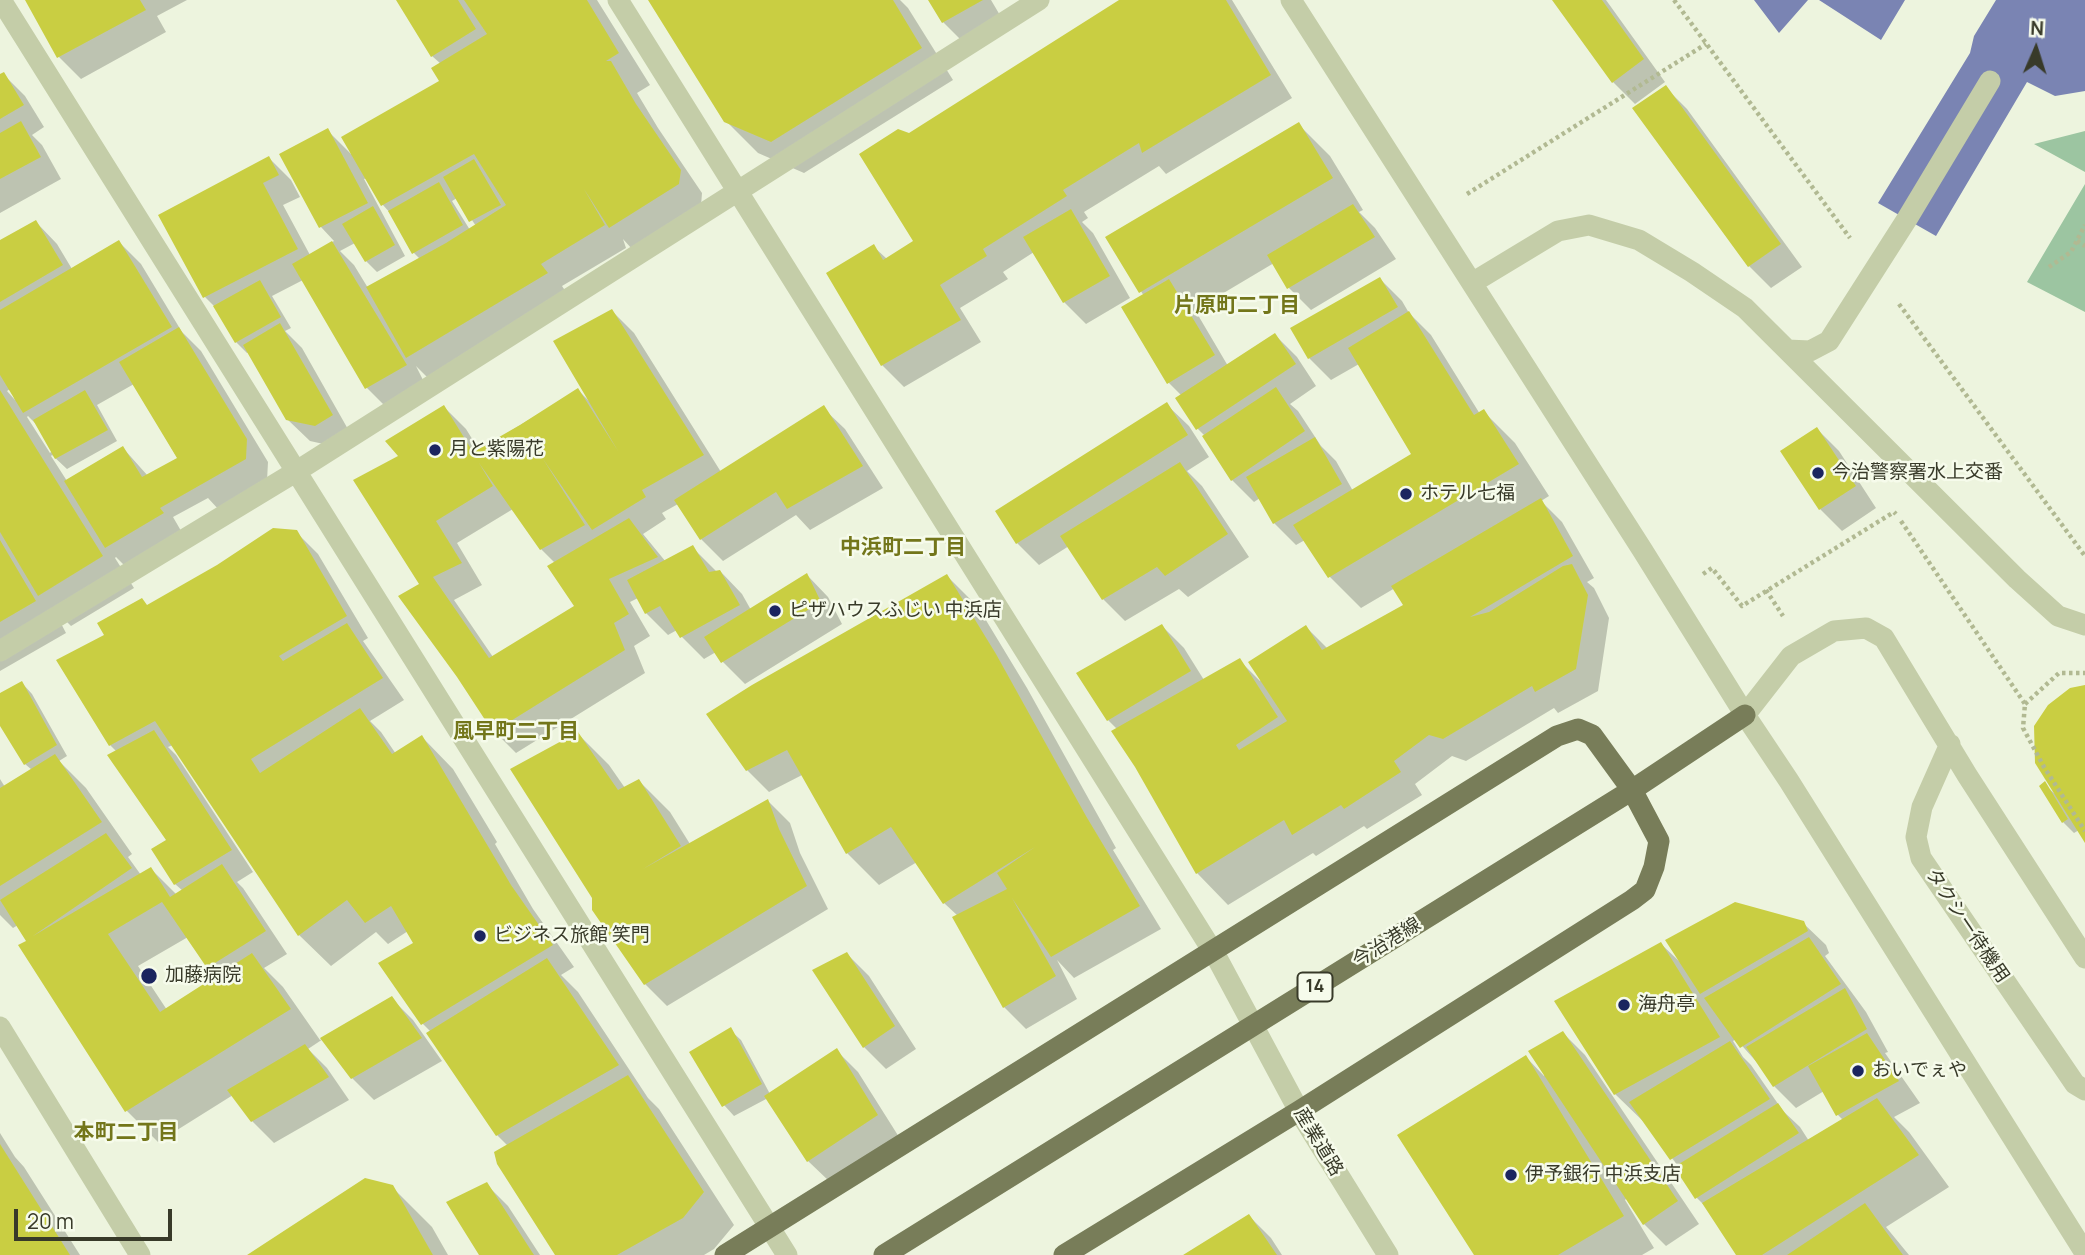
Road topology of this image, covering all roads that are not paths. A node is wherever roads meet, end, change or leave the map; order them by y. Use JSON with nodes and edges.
{"nodes":[{"id":1,"x":1,"y":0,"type":"edge"},
{"id":2,"x":618,"y":0,"type":"edge"},
{"id":3,"x":1039,"y":0,"type":"edge"},
{"id":4,"x":1291,"y":0,"type":"edge"},
{"id":5,"x":1990,"y":81,"type":"dead end"},
{"id":6,"x":737,"y":193,"type":"junction"},
{"id":7,"x":1472,"y":283,"type":"junction"},
{"id":8,"x":1787,"y":350,"type":"junction"},
{"id":9,"x":297,"y":471,"type":"junction"},
{"id":10,"x":2085,"y":625,"type":"edge"},
{"id":11,"x":0,"y":651,"type":"edge"},
{"id":12,"x":1745,"y":715,"type":"junction"},
{"id":13,"x":1950,"y":744,"type":"junction"},
{"id":14,"x":1632,"y":790,"type":"junction"},
{"id":15,"x":1212,"y":951,"type":"junction"},
{"id":16,"x":2085,"y":958,"type":"edge"},
{"id":17,"x":1253,"y":1026,"type":"junction"},
{"id":18,"x":0,"y":1027,"type":"edge"},
{"id":19,"x":2085,"y":1090,"type":"edge"},
{"id":20,"x":1299,"y":1111,"type":"junction"},
{"id":21,"x":769,"y":1228,"type":"junction"},
{"id":22,"x":2085,"y":1253,"type":"edge"},
{"id":23,"x":140,"y":1255,"type":"edge"},
{"id":24,"x":725,"y":1255,"type":"edge"},
{"id":25,"x":788,"y":1255,"type":"edge"},
{"id":26,"x":884,"y":1255,"type":"edge"},
{"id":27,"x":1064,"y":1255,"type":"edge"},
{"id":28,"x":1388,"y":1255,"type":"edge"}],
"edges":[{"from":1,"to":9,"type":"street"},
{"from":2,"to":6,"type":"street","name":"産業道路"},
{"from":3,"to":6,"type":"street"},
{"from":4,"to":7,"type":"street"},
{"from":5,"to":8,"type":"street"},
{"from":6,"to":9,"type":"street"},
{"from":6,"to":15,"type":"street","name":"産業道路"},
{"from":7,"to":8,"type":"street"},
{"from":7,"to":12,"type":"street"},
{"from":8,"to":10,"type":"street"},
{"from":9,"to":11,"type":"street"},
{"from":9,"to":21,"type":"street"},
{"from":12,"to":13,"type":"street"},
{"from":12,"to":14,"type":"main road","name":"今治港線","number":"14"},
{"from":12,"to":22,"type":"street"},
{"from":13,"to":16,"type":"street"},
{"from":13,"to":19,"type":"street","name":"タクシー待機用"},
{"from":14,"to":15,"type":"main road"},
{"from":14,"to":17,"type":"main road","name":"今治港線","number":"14"},
{"from":14,"to":20,"type":"main road"},
{"from":15,"to":17,"type":"street","name":"産業道路"},
{"from":15,"to":21,"type":"main road"},
{"from":17,"to":20,"type":"street","name":"産業道路"},
{"from":17,"to":26,"type":"main road","name":"今治港線","number":"14"},
{"from":18,"to":23,"type":"street"},
{"from":20,"to":27,"type":"main road"},
{"from":20,"to":28,"type":"street","name":"産業道路"},
{"from":21,"to":24,"type":"main road"},
{"from":21,"to":25,"type":"street"}]}
